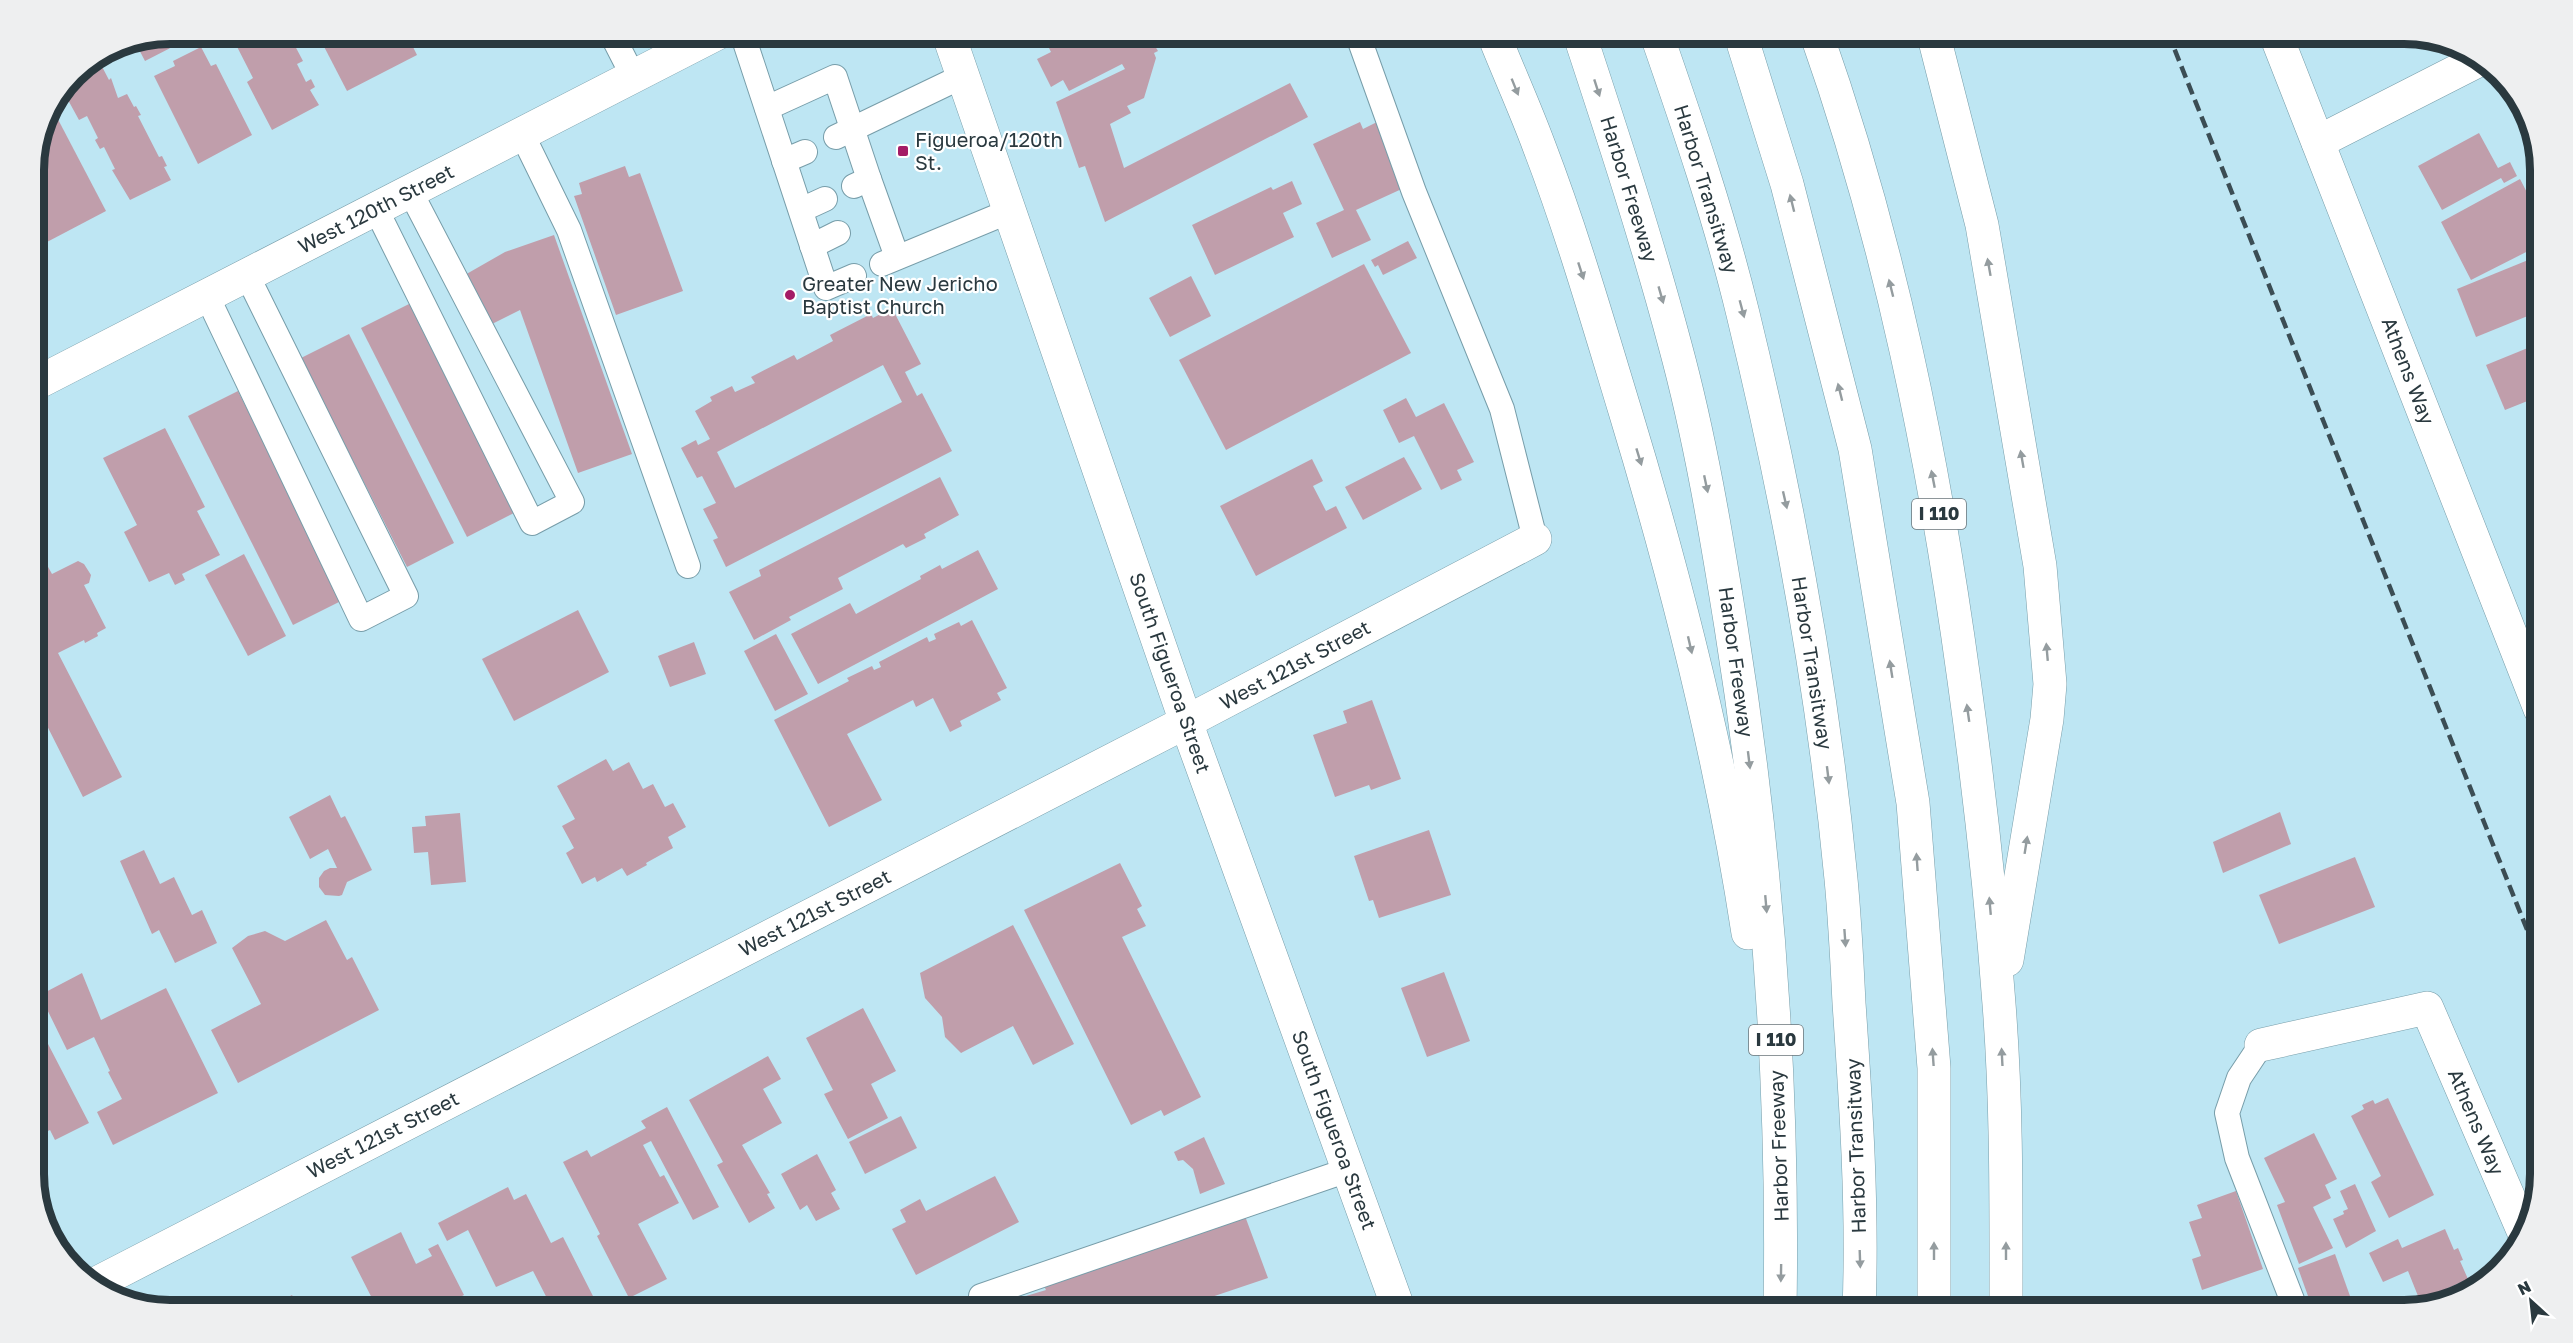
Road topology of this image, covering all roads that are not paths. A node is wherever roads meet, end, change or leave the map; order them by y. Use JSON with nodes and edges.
{"nodes":[{"id":1,"x":617,"y":44,"type":"edge"},
{"id":2,"x":696,"y":44,"type":"edge"},
{"id":3,"x":746,"y":44,"type":"edge"},
{"id":4,"x":952,"y":44,"type":"edge"},
{"id":5,"x":1362,"y":44,"type":"edge"},
{"id":6,"x":1498,"y":44,"type":"edge"},
{"id":7,"x":1583,"y":44,"type":"edge"},
{"id":8,"x":1660,"y":44,"type":"edge"},
{"id":9,"x":1743,"y":44,"type":"edge"},
{"id":10,"x":1819,"y":44,"type":"edge"},
{"id":11,"x":1936,"y":44,"type":"edge"},
{"id":12,"x":2279,"y":44,"type":"edge"},
{"id":13,"x":2472,"y":64,"type":"edge"},
{"id":14,"x":633,"y":76,"type":"junction"},
{"id":15,"x":963,"y":76,"type":"junction"},
{"id":16,"x":767,"y":108,"type":"junction"},
{"id":17,"x":845,"y":132,"type":"junction"},
{"id":18,"x":522,"y":134,"type":"junction"},
{"id":19,"x":2318,"y":142,"type":"junction"},
{"id":20,"x":410,"y":191,"type":"junction"},
{"id":21,"x":825,"y":199,"type":"dead end"},
{"id":22,"x":375,"y":209,"type":"junction"},
{"id":23,"x":801,"y":210,"type":"junction"},
{"id":24,"x":1010,"y":211,"type":"junction"},
{"id":25,"x":838,"y":233,"type":"dead end"},
{"id":26,"x":813,"y":246,"type":"junction"},
{"id":27,"x":247,"y":275,"type":"junction"},
{"id":28,"x":854,"y":276,"type":"dead end"},
{"id":29,"x":207,"y":296,"type":"junction"},
{"id":30,"x":44,"y":379,"type":"edge"},
{"id":31,"x":1535,"y":539,"type":"joint"},
{"id":32,"x":688,"y":566,"type":"dead end"},
{"id":33,"x":2530,"y":682,"type":"edge"},
{"id":34,"x":1186,"y":722,"type":"junction"},
{"id":35,"x":1999,"y":1007,"type":"junction"},
{"id":36,"x":2261,"y":1045,"type":"joint"},
{"id":37,"x":1348,"y":1170,"type":"junction"},
{"id":38,"x":2520,"y":1222,"type":"edge"},
{"id":39,"x":1782,"y":1236,"type":"junction"},
{"id":40,"x":103,"y":1280,"type":"edge"},
{"id":41,"x":981,"y":1296,"type":"dead end"},
{"id":42,"x":1395,"y":1300,"type":"edge"},
{"id":43,"x":1780,"y":1300,"type":"edge"},
{"id":44,"x":1859,"y":1300,"type":"edge"},
{"id":45,"x":1934,"y":1300,"type":"edge"},
{"id":46,"x":2006,"y":1300,"type":"edge"},
{"id":47,"x":2292,"y":1300,"type":"edge"}],
"edges":[{"from":1,"to":14,"type":"lane"},
{"from":2,"to":14,"type":"main road","name":"West 120th Street"},
{"from":3,"to":16,"type":"lane"},
{"from":4,"to":15,"type":"main road","name":"South Figueroa Street"},
{"from":5,"to":31,"type":"lane"},
{"from":6,"to":39,"type":"main road","one_way":true},
{"from":7,"to":39,"type":"main road","name":"Harbor Freeway","number":"I 110","one_way":true},
{"from":8,"to":44,"type":"main road","name":"Harbor Transitway","one_way":true},
{"from":45,"to":9,"type":"main road","one_way":true},
{"from":35,"to":10,"type":"main road","number":"I 110","one_way":true},
{"from":35,"to":11,"type":"main road","one_way":true},
{"from":12,"to":19,"type":"main road","name":"Athens Way"},
{"from":13,"to":19,"type":"main road"},
{"from":14,"to":18,"type":"main road","name":"West 120th Street"},
{"from":15,"to":17,"type":"lane"},
{"from":15,"to":24,"type":"main road","name":"South Figueroa Street"},
{"from":16,"to":17,"type":"lane"},
{"from":16,"to":23,"type":"lane"},
{"from":17,"to":24,"type":"lane"},
{"from":18,"to":20,"type":"main road","name":"West 120th Street"},
{"from":18,"to":32,"type":"lane"},
{"from":19,"to":33,"type":"main road","name":"Athens Way"},
{"from":20,"to":22,"type":"main road","name":"West 120th Street"},
{"from":20,"to":22,"type":"lane"},
{"from":21,"to":23,"type":"lane"},
{"from":22,"to":27,"type":"main road","name":"West 120th Street"},
{"from":23,"to":26,"type":"lane"},
{"from":24,"to":34,"type":"main road","name":"South Figueroa Street"},
{"from":25,"to":26,"type":"lane"},
{"from":26,"to":28,"type":"lane"},
{"from":27,"to":29,"type":"main road","name":"West 120th Street"},
{"from":27,"to":29,"type":"lane"},
{"from":29,"to":30,"type":"main road","name":"West 120th Street"},
{"from":31,"to":34,"type":"main road","name":"West 121st Street"},
{"from":34,"to":37,"type":"main road","name":"South Figueroa Street"},
{"from":34,"to":40,"type":"main road","name":"West 121st Street"},
{"from":46,"to":35,"type":"main road","number":"I 110","one_way":true},
{"from":36,"to":38,"type":"main road","name":"Athens Way"},
{"from":36,"to":47,"type":"lane"},
{"from":37,"to":41,"type":"lane"},
{"from":37,"to":42,"type":"main road","name":"South Figueroa Street"},
{"from":39,"to":43,"type":"main road","name":"Harbor Freeway","number":"I 110","one_way":true}]}
